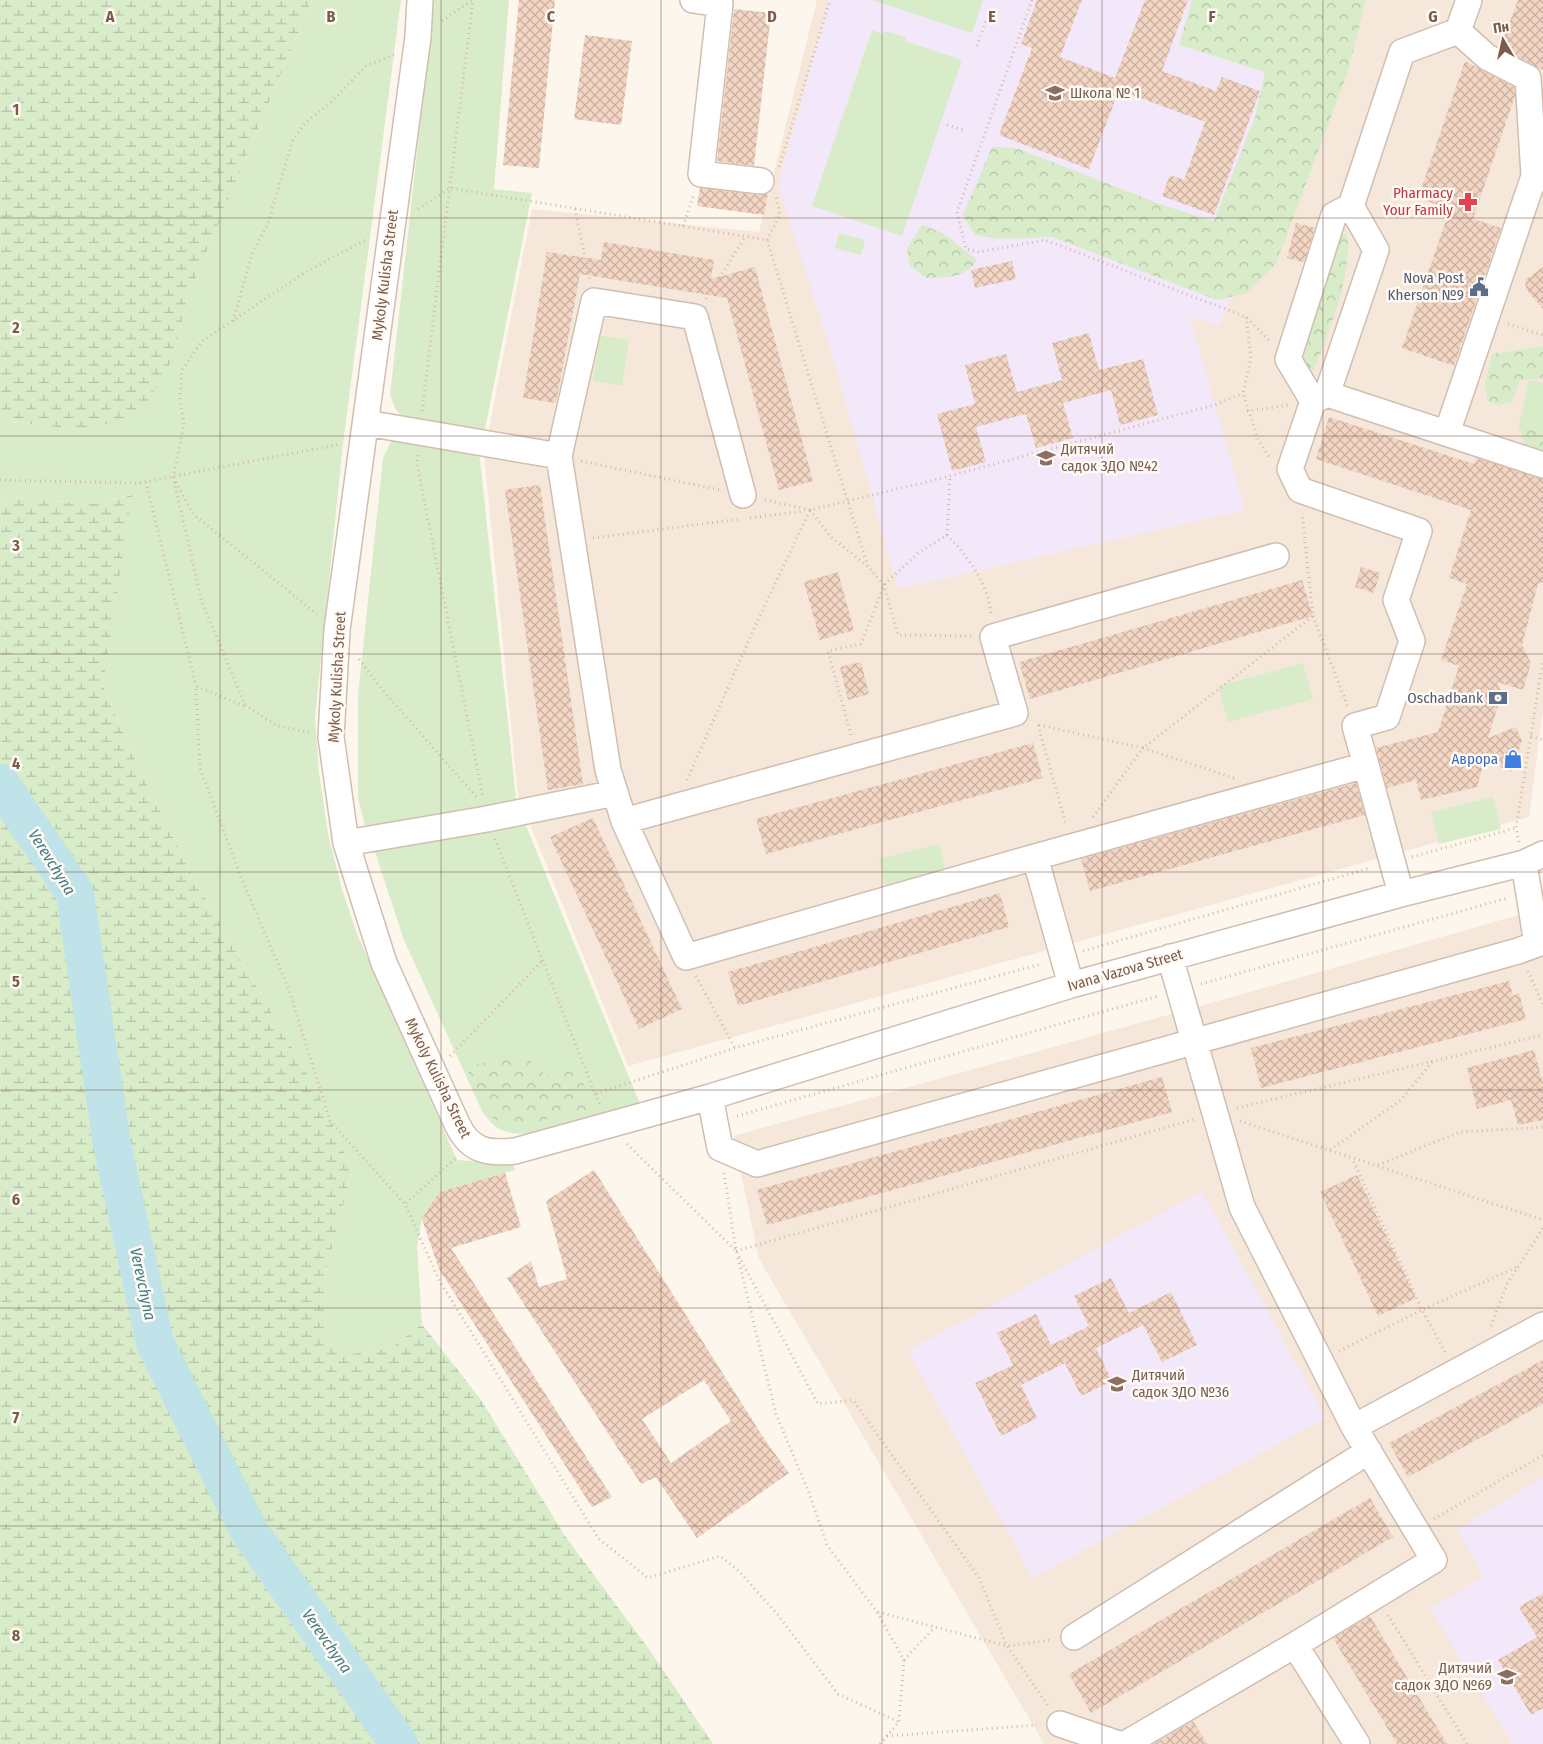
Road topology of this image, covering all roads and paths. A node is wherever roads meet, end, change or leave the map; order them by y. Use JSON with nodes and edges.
{"nodes":[{"id":1,"x":420,"y":0,"type":"edge"},
{"id":2,"x":472,"y":0,"type":"edge"},
{"id":3,"x":693,"y":0,"type":"edge"},
{"id":4,"x":830,"y":0,"type":"edge"},
{"id":5,"x":1032,"y":0,"type":"edge"},
{"id":6,"x":1469,"y":0,"type":"edge"},
{"id":7,"x":987,"y":18,"type":"dead end"},
{"id":8,"x":1458,"y":32,"type":"junction"},
{"id":9,"x":418,"y":37,"type":"junction"},
{"id":10,"x":977,"y":46,"type":"dead end"},
{"id":11,"x":947,"y":125,"type":"dead end"},
{"id":12,"x":966,"y":131,"type":"dead end"},
{"id":13,"x":701,"y":174,"type":"junction"},
{"id":14,"x":1539,"y":178,"type":"edge"},
{"id":15,"x":771,"y":183,"type":"junction"},
{"id":16,"x":450,"y":188,"type":"junction"},
{"id":17,"x":1351,"y":206,"type":"junction"},
{"id":18,"x":574,"y":208,"type":"junction"},
{"id":19,"x":683,"y":226,"type":"junction"},
{"id":20,"x":391,"y":227,"type":"junction"},
{"id":21,"x":745,"y":236,"type":"junction"},
{"id":22,"x":767,"y":240,"type":"junction"},
{"id":23,"x":594,"y":301,"type":"junction"},
{"id":24,"x":1486,"y":316,"type":"junction"},
{"id":25,"x":696,"y":317,"type":"junction"},
{"id":26,"x":1246,"y":317,"type":"junction"},
{"id":27,"x":232,"y":321,"type":"junction"},
{"id":28,"x":1543,"y":335,"type":"edge"},
{"id":29,"x":1288,"y":360,"type":"junction"},
{"id":30,"x":1243,"y":393,"type":"junction"},
{"id":31,"x":1320,"y":397,"type":"junction"},
{"id":32,"x":419,"y":431,"type":"junction"},
{"id":33,"x":1447,"y":433,"type":"junction"},
{"id":34,"x":365,"y":434,"type":"junction"},
{"id":35,"x":559,"y":456,"type":"junction"},
{"id":36,"x":1543,"y":465,"type":"edge"},
{"id":37,"x":950,"y":476,"type":"junction"},
{"id":38,"x":173,"y":477,"type":"junction"},
{"id":39,"x":0,"y":480,"type":"edge"},
{"id":40,"x":146,"y":482,"type":"junction"},
{"id":41,"x":1300,"y":490,"type":"junction"},
{"id":42,"x":743,"y":495,"type":"junction"},
{"id":43,"x":847,"y":501,"type":"junction"},
{"id":44,"x":810,"y":510,"type":"junction"},
{"id":45,"x":947,"y":535,"type":"junction"},
{"id":46,"x":570,"y":541,"type":"junction"},
{"id":47,"x":1276,"y":556,"type":"dead end"},
{"id":48,"x":868,"y":567,"type":"junction"},
{"id":49,"x":884,"y":585,"type":"junction"},
{"id":50,"x":1313,"y":616,"type":"junction"},
{"id":51,"x":337,"y":630,"type":"junction"},
{"id":52,"x":993,"y":637,"type":"junction"},
{"id":53,"x":1543,"y":660,"type":"edge"},
{"id":54,"x":196,"y":686,"type":"junction"},
{"id":55,"x":250,"y":708,"type":"junction"},
{"id":56,"x":1016,"y":714,"type":"junction"},
{"id":57,"x":1039,"y":725,"type":"junction"},
{"id":58,"x":1355,"y":726,"type":"junction"},
{"id":59,"x":1531,"y":736,"type":"junction"},
{"id":60,"x":332,"y":737,"type":"junction"},
{"id":61,"x":1543,"y":740,"type":"edge"},
{"id":62,"x":1143,"y":748,"type":"junction"},
{"id":63,"x":857,"y":757,"type":"junction"},
{"id":64,"x":1366,"y":765,"type":"junction"},
{"id":65,"x":1236,"y":778,"type":"dead end"},
{"id":66,"x":615,"y":793,"type":"junction"},
{"id":67,"x":676,"y":807,"type":"junction"},
{"id":68,"x":487,"y":819,"type":"junction"},
{"id":69,"x":624,"y":821,"type":"junction"},
{"id":70,"x":1516,"y":828,"type":"junction"},
{"id":71,"x":346,"y":843,"type":"junction"},
{"id":72,"x":1072,"y":846,"type":"junction"},
{"id":73,"x":1035,"y":857,"type":"junction"},
{"id":74,"x":1534,"y":858,"type":"edge"},
{"id":75,"x":1393,"y":862,"type":"junction"},
{"id":76,"x":1529,"y":892,"type":"junction"},
{"id":77,"x":1402,"y":894,"type":"junction"},
{"id":78,"x":1518,"y":951,"type":"junction"},
{"id":79,"x":686,"y":957,"type":"junction"},
{"id":80,"x":1170,"y":957,"type":"junction"},
{"id":81,"x":1062,"y":958,"type":"junction"},
{"id":82,"x":542,"y":961,"type":"junction"},
{"id":83,"x":1070,"y":985,"type":"junction"},
{"id":84,"x":1181,"y":990,"type":"junction"},
{"id":85,"x":1543,"y":1005,"type":"edge"},
{"id":86,"x":1543,"y":1035,"type":"edge"},
{"id":87,"x":1195,"y":1041,"type":"junction"},
{"id":88,"x":735,"y":1048,"type":"junction"},
{"id":89,"x":1432,"y":1061,"type":"junction"},
{"id":90,"x":434,"y":1072,"type":"junction"},
{"id":91,"x":710,"y":1097,"type":"junction"},
{"id":92,"x":1216,"y":1113,"type":"junction"},
{"id":93,"x":714,"y":1123,"type":"junction"},
{"id":94,"x":607,"y":1126,"type":"junction"},
{"id":95,"x":1543,"y":1127,"type":"edge"},
{"id":96,"x":471,"y":1144,"type":"junction"},
{"id":97,"x":720,"y":1148,"type":"junction"},
{"id":98,"x":1330,"y":1150,"type":"junction"},
{"id":99,"x":1352,"y":1157,"type":"junction"},
{"id":100,"x":1377,"y":1165,"type":"junction"},
{"id":101,"x":404,"y":1204,"type":"junction"},
{"id":102,"x":1543,"y":1220,"type":"edge"},
{"id":103,"x":1543,"y":1228,"type":"edge"},
{"id":104,"x":736,"y":1251,"type":"junction"},
{"id":105,"x":1518,"y":1267,"type":"junction"},
{"id":106,"x":1422,"y":1310,"type":"junction"},
{"id":107,"x":1543,"y":1325,"type":"edge"},
{"id":108,"x":1320,"y":1360,"type":"junction"},
{"id":109,"x":1479,"y":1360,"type":"junction"},
{"id":110,"x":1456,"y":1372,"type":"junction"},
{"id":111,"x":1354,"y":1427,"type":"junction"},
{"id":112,"x":1369,"y":1451,"type":"junction"},
{"id":113,"x":1543,"y":1455,"type":"edge"},
{"id":114,"x":1416,"y":1530,"type":"junction"},
{"id":115,"x":1376,"y":1595,"type":"junction"},
{"id":116,"x":877,"y":1612,"type":"junction"},
{"id":117,"x":935,"y":1627,"type":"junction"},
{"id":118,"x":1074,"y":1637,"type":"joint"},
{"id":119,"x":1295,"y":1645,"type":"junction"},
{"id":120,"x":1007,"y":1646,"type":"junction"},
{"id":121,"x":904,"y":1660,"type":"junction"},
{"id":122,"x":899,"y":1722,"type":"junction"},
{"id":123,"x":1060,"y":1724,"type":"junction"},
{"id":124,"x":887,"y":1736,"type":"junction"},
{"id":125,"x":880,"y":1744,"type":"edge"},
{"id":126,"x":1119,"y":1744,"type":"edge"},
{"id":127,"x":1125,"y":1744,"type":"edge"},
{"id":128,"x":1357,"y":1744,"type":"edge"},
{"id":129,"x":1468,"y":1744,"type":"edge"}],
"edges":[{"from":1,"to":9,"type":"street","name":"Mykoly Kulisha Street"},
{"from":2,"to":9,"type":"path"},
{"from":2,"to":16,"type":"path"},
{"from":3,"to":13,"type":"street"},
{"from":4,"to":15,"type":"path"},
{"from":5,"to":26,"type":"path"},
{"from":6,"to":8,"type":"street"},
{"from":7,"to":10,"type":"path"},
{"from":8,"to":14,"type":"street"},
{"from":8,"to":17,"type":"street"},
{"from":9,"to":20,"type":"street","name":"Mykoly Kulisha Street"},
{"from":9,"to":27,"type":"path"},
{"from":11,"to":12,"type":"path"},
{"from":13,"to":15,"type":"street"},
{"from":13,"to":19,"type":"path"},
{"from":14,"to":24,"type":"street"},
{"from":15,"to":22,"type":"path"},
{"from":16,"to":18,"type":"path"},
{"from":16,"to":20,"type":"path"},
{"from":16,"to":32,"type":"path"},
{"from":17,"to":29,"type":"street"},
{"from":17,"to":31,"type":"street"},
{"from":18,"to":19,"type":"path"},
{"from":18,"to":23,"type":"path"},
{"from":19,"to":21,"type":"path"},
{"from":20,"to":27,"type":"path"},
{"from":20,"to":34,"type":"street","name":"Mykoly Kulisha Street"},
{"from":21,"to":22,"type":"path"},
{"from":21,"to":25,"type":"path"},
{"from":22,"to":43,"type":"path"},
{"from":23,"to":25,"type":"street"},
{"from":23,"to":35,"type":"street"},
{"from":24,"to":28,"type":"path"},
{"from":24,"to":33,"type":"street"},
{"from":25,"to":42,"type":"street"},
{"from":26,"to":29,"type":"path"},
{"from":26,"to":30,"type":"path"},
{"from":27,"to":38,"type":"path"},
{"from":29,"to":31,"type":"street"},
{"from":30,"to":31,"type":"path"},
{"from":30,"to":37,"type":"path"},
{"from":31,"to":33,"type":"street"},
{"from":31,"to":41,"type":"street"},
{"from":32,"to":34,"type":"street"},
{"from":32,"to":35,"type":"street"},
{"from":32,"to":51,"type":"path"},
{"from":33,"to":36,"type":"street"},
{"from":34,"to":38,"type":"path"},
{"from":34,"to":51,"type":"street","name":"Mykoly Kulisha Street"},
{"from":35,"to":42,"type":"path"},
{"from":35,"to":46,"type":"street"},
{"from":37,"to":43,"type":"path"},
{"from":37,"to":45,"type":"path"},
{"from":38,"to":40,"type":"path"},
{"from":38,"to":51,"type":"path"},
{"from":38,"to":55,"type":"path"},
{"from":39,"to":40,"type":"path"},
{"from":40,"to":54,"type":"path"},
{"from":41,"to":50,"type":"path"},
{"from":41,"to":58,"type":"street"},
{"from":42,"to":44,"type":"path"},
{"from":43,"to":44,"type":"path"},
{"from":43,"to":48,"type":"path"},
{"from":44,"to":46,"type":"path"},
{"from":44,"to":48,"type":"path"},
{"from":44,"to":67,"type":"path"},
{"from":45,"to":49,"type":"path"},
{"from":45,"to":52,"type":"path"},
{"from":46,"to":66,"type":"street"},
{"from":47,"to":52,"type":"street"},
{"from":48,"to":49,"type":"path"},
{"from":49,"to":52,"type":"path"},
{"from":49,"to":63,"type":"path"},
{"from":50,"to":58,"type":"path"},
{"from":50,"to":62,"type":"path"},
{"from":51,"to":60,"type":"street","name":"Mykoly Kulisha Street"},
{"from":52,"to":56,"type":"street"},
{"from":53,"to":59,"type":"path"},
{"from":54,"to":55,"type":"path"},
{"from":54,"to":101,"type":"path"},
{"from":55,"to":60,"type":"path"},
{"from":56,"to":57,"type":"path"},
{"from":56,"to":63,"type":"street"},
{"from":57,"to":62,"type":"path"},
{"from":57,"to":72,"type":"path"},
{"from":58,"to":64,"type":"street"},
{"from":59,"to":61,"type":"path"},
{"from":59,"to":70,"type":"path"},
{"from":60,"to":71,"type":"street","name":"Mykoly Kulisha Street"},
{"from":62,"to":65,"type":"path"},
{"from":62,"to":72,"type":"path"},
{"from":63,"to":67,"type":"street"},
{"from":64,"to":72,"type":"street"},
{"from":64,"to":75,"type":"street"},
{"from":66,"to":68,"type":"street"},
{"from":66,"to":69,"type":"street"},
{"from":67,"to":69,"type":"street"},
{"from":68,"to":71,"type":"street"},
{"from":68,"to":82,"type":"path"},
{"from":69,"to":79,"type":"street"},
{"from":70,"to":74,"type":"path"},
{"from":70,"to":75,"type":"path"},
{"from":71,"to":90,"type":"street","name":"Mykoly Kulisha Street"},
{"from":72,"to":73,"type":"street"},
{"from":73,"to":79,"type":"street"},
{"from":73,"to":81,"type":"street"},
{"from":74,"to":76,"type":"street"},
{"from":74,"to":77,"type":"street","name":"Ivana Vazova Street"},
{"from":75,"to":77,"type":"street"},
{"from":75,"to":81,"type":"path"},
{"from":76,"to":78,"type":"street"},
{"from":76,"to":84,"type":"path"},
{"from":77,"to":80,"type":"street","name":"Ivana Vazova Street"},
{"from":78,"to":85,"type":"path"},
{"from":78,"to":87,"type":"street"},
{"from":79,"to":88,"type":"path"},
{"from":80,"to":83,"type":"street","name":"Ivana Vazova Street"},
{"from":80,"to":84,"type":"street"},
{"from":81,"to":83,"type":"street"},
{"from":81,"to":88,"type":"path"},
{"from":82,"to":88,"type":"path"},
{"from":82,"to":90,"type":"path"},
{"from":83,"to":91,"type":"street","name":"Ivana Vazova Street"},
{"from":84,"to":87,"type":"street"},
{"from":84,"to":93,"type":"path"},
{"from":86,"to":89,"type":"path"},
{"from":87,"to":92,"type":"street"},
{"from":87,"to":97,"type":"street"},
{"from":89,"to":92,"type":"path"},
{"from":89,"to":98,"type":"path"},
{"from":90,"to":96,"type":"street","name":"Mykoly Kulisha Street"},
{"from":91,"to":93,"type":"street"},
{"from":91,"to":94,"type":"street","name":"Mykoly Kulisha Street"},
{"from":92,"to":98,"type":"path"},
{"from":92,"to":104,"type":"path"},
{"from":92,"to":108,"type":"street"},
{"from":93,"to":97,"type":"street"},
{"from":94,"to":96,"type":"street","name":"Mykoly Kulisha Street"},
{"from":94,"to":104,"type":"path"},
{"from":95,"to":100,"type":"path"},
{"from":96,"to":101,"type":"path"},
{"from":97,"to":104,"type":"path"},
{"from":98,"to":99,"type":"path"},
{"from":99,"to":100,"type":"path"},
{"from":99,"to":106,"type":"path"},
{"from":100,"to":102,"type":"path"},
{"from":101,"to":122,"type":"path"},
{"from":103,"to":105,"type":"path"},
{"from":104,"to":116,"type":"path"},
{"from":104,"to":120,"type":"path"},
{"from":105,"to":106,"type":"path"},
{"from":105,"to":109,"type":"path"},
{"from":106,"to":108,"type":"path"},
{"from":106,"to":110,"type":"path"},
{"from":107,"to":109,"type":"street"},
{"from":108,"to":111,"type":"street"},
{"from":109,"to":110,"type":"street"},
{"from":110,"to":111,"type":"street"},
{"from":111,"to":112,"type":"street"},
{"from":112,"to":114,"type":"street"},
{"from":112,"to":118,"type":"street"},
{"from":113,"to":114,"type":"path"},
{"from":114,"to":115,"type":"street"},
{"from":115,"to":119,"type":"street"},
{"from":115,"to":129,"type":"path"},
{"from":116,"to":117,"type":"path"},
{"from":116,"to":121,"type":"path"},
{"from":117,"to":120,"type":"path"},
{"from":117,"to":121,"type":"path"},
{"from":118,"to":120,"type":"path"},
{"from":119,"to":127,"type":"street"},
{"from":119,"to":128,"type":"street"},
{"from":120,"to":123,"type":"path"},
{"from":121,"to":122,"type":"path"},
{"from":122,"to":124,"type":"path"},
{"from":123,"to":124,"type":"path"},
{"from":123,"to":126,"type":"street"},
{"from":124,"to":125,"type":"path"}]}
